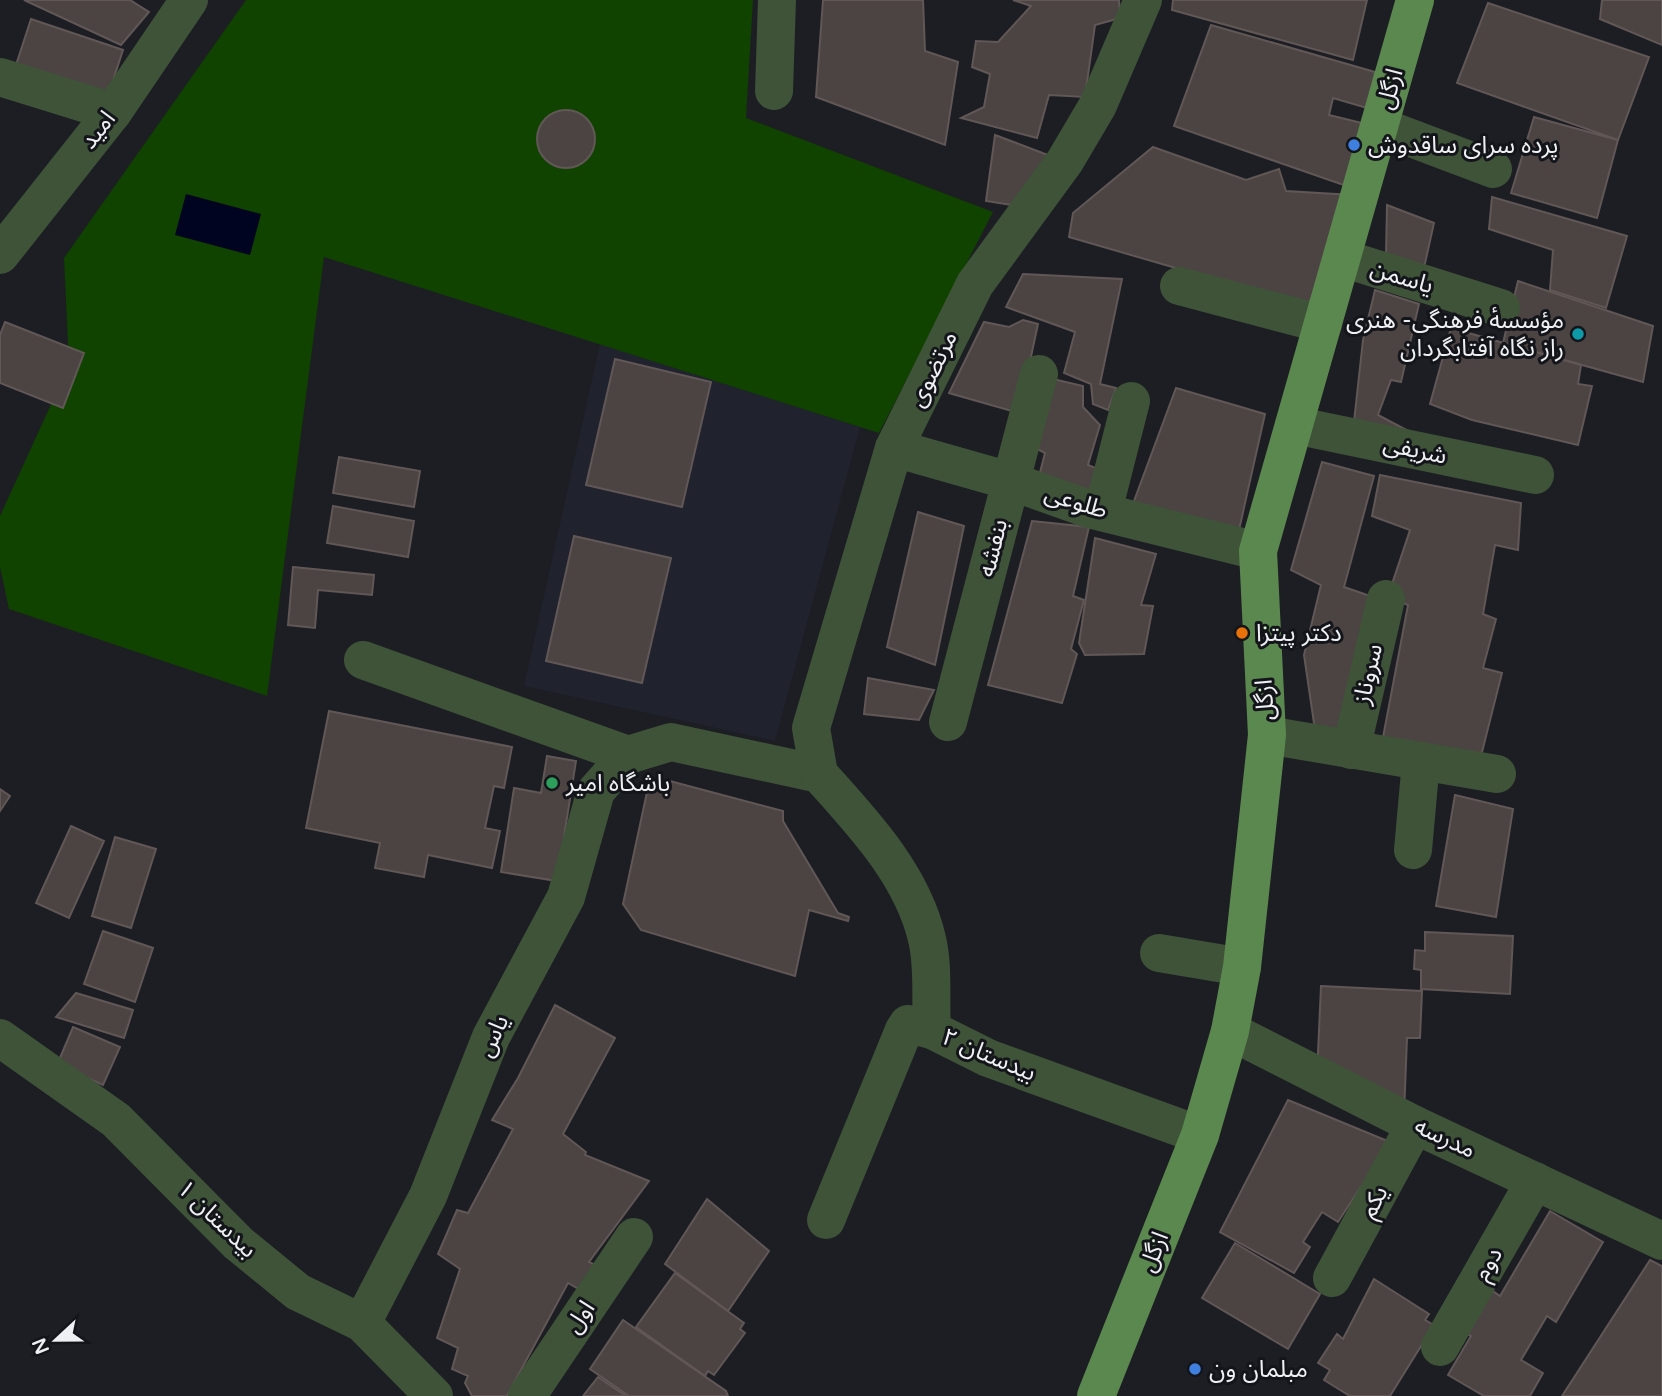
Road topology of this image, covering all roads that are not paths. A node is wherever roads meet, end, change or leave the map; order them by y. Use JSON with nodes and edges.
{"nodes":[{"id":1,"x":189,"y":0,"type":"edge"},
{"id":2,"x":777,"y":0,"type":"edge"},
{"id":3,"x":1143,"y":0,"type":"edge"},
{"id":4,"x":1415,"y":0,"type":"edge"},
{"id":5,"x":0,"y":77,"type":"edge"},
{"id":6,"x":774,"y":91,"type":"dead end"},
{"id":7,"x":113,"y":112,"type":"junction"},
{"id":8,"x":1379,"y":126,"type":"junction"},
{"id":9,"x":1493,"y":169,"type":"dead end"},
{"id":10,"x":0,"y":256,"type":"edge"},
{"id":11,"x":1342,"y":258,"type":"junction"},
{"id":12,"x":1179,"y":286,"type":"dead end"},
{"id":13,"x":1501,"y":308,"type":"dead end"},
{"id":14,"x":1323,"y":324,"type":"junction"},
{"id":15,"x":1039,"y":374,"type":"dead end"},
{"id":16,"x":1131,"y":401,"type":"dead end"},
{"id":17,"x":1294,"y":425,"type":"junction"},
{"id":18,"x":894,"y":448,"type":"junction"},
{"id":19,"x":1535,"y":475,"type":"dead end"},
{"id":20,"x":1010,"y":481,"type":"junction"},
{"id":21,"x":1103,"y":511,"type":"junction"},
{"id":22,"x":1258,"y":551,"type":"junction"},
{"id":23,"x":1386,"y":599,"type":"dead end"},
{"id":24,"x":363,"y":660,"type":"dead end"},
{"id":25,"x":948,"y":722,"type":"dead end"},
{"id":26,"x":1267,"y":735,"type":"junction"},
{"id":27,"x":1350,"y":750,"type":"junction"},
{"id":28,"x":628,"y":755,"type":"junction"},
{"id":29,"x":1421,"y":761,"type":"junction"},
{"id":30,"x":819,"y":774,"type":"junction"},
{"id":31,"x":1497,"y":774,"type":"dead end"},
{"id":32,"x":1413,"y":850,"type":"dead end"},
{"id":33,"x":1159,"y":953,"type":"dead end"},
{"id":34,"x":1242,"y":967,"type":"junction"},
{"id":35,"x":932,"y":1030,"type":"junction"},
{"id":36,"x":1230,"y":1031,"type":"junction"},
{"id":37,"x":0,"y":1038,"type":"edge"},
{"id":38,"x":1415,"y":1125,"type":"junction"},
{"id":39,"x":1200,"y":1135,"type":"junction"},
{"id":40,"x":1535,"y":1181,"type":"junction"},
{"id":41,"x":826,"y":1220,"type":"dead end"},
{"id":42,"x":634,"y":1237,"type":"dead end"},
{"id":43,"x":1662,"y":1241,"type":"edge"},
{"id":44,"x":1332,"y":1278,"type":"dead end"},
{"id":45,"x":362,"y":1323,"type":"junction"},
{"id":46,"x":1440,"y":1347,"type":"dead end"},
{"id":47,"x":434,"y":1396,"type":"edge"},
{"id":48,"x":527,"y":1396,"type":"edge"},
{"id":49,"x":1096,"y":1396,"type":"edge"}],
"edges":[{"from":1,"to":7,"type":"street","name":"امید"},
{"from":2,"to":6,"type":"street"},
{"from":3,"to":18,"type":"street","name":"مرتضوی"},
{"from":4,"to":8,"type":"main road","name":"ازگل"},
{"from":5,"to":7,"type":"street"},
{"from":7,"to":10,"type":"street","name":"امید"},
{"from":8,"to":9,"type":"street"},
{"from":8,"to":11,"type":"main road","name":"ازگل"},
{"from":11,"to":13,"type":"street","name":"یاسمن"},
{"from":11,"to":14,"type":"main road","name":"ازگل"},
{"from":12,"to":14,"type":"street"},
{"from":14,"to":17,"type":"main road","name":"ازگل"},
{"from":15,"to":20,"type":"street","name":"بنفشه"},
{"from":16,"to":21,"type":"street"},
{"from":17,"to":19,"type":"street","name":"شریفی"},
{"from":17,"to":22,"type":"main road","name":"ازگل"},
{"from":18,"to":20,"type":"street","name":"طلوعی"},
{"from":18,"to":30,"type":"street","name":"مرتضوی"},
{"from":20,"to":21,"type":"street","name":"طلوعی"},
{"from":20,"to":25,"type":"street","name":"بنفشه"},
{"from":21,"to":22,"type":"street","name":"طلوعی"},
{"from":22,"to":26,"type":"main road","name":"ازگل"},
{"from":23,"to":27,"type":"street","name":"سروناز"},
{"from":24,"to":28,"type":"street"},
{"from":26,"to":27,"type":"street"},
{"from":26,"to":34,"type":"main road","name":"ازگل"},
{"from":27,"to":29,"type":"street"},
{"from":28,"to":30,"type":"street"},
{"from":28,"to":45,"type":"street","name":"یاس"},
{"from":29,"to":31,"type":"street"},
{"from":29,"to":32,"type":"street"},
{"from":30,"to":35,"type":"street","name":"بیدستان ۲"},
{"from":33,"to":34,"type":"street"},
{"from":34,"to":36,"type":"main road","name":"ازگل"},
{"from":35,"to":39,"type":"street","name":"بیدستان ۲"},
{"from":35,"to":41,"type":"street"},
{"from":36,"to":38,"type":"street","name":"مدرسه"},
{"from":36,"to":39,"type":"main road","name":"ازگل"},
{"from":37,"to":45,"type":"street","name":"بیدستان ۱"},
{"from":38,"to":40,"type":"street","name":"مدرسه"},
{"from":38,"to":44,"type":"street","name":"یکم"},
{"from":39,"to":49,"type":"main road","name":"ازگل"},
{"from":40,"to":43,"type":"street","name":"مدرسه"},
{"from":40,"to":46,"type":"street","name":"دوم"},
{"from":42,"to":48,"type":"street","name":"اول"},
{"from":45,"to":47,"type":"street","name":"بیدستان ۱"}]}
